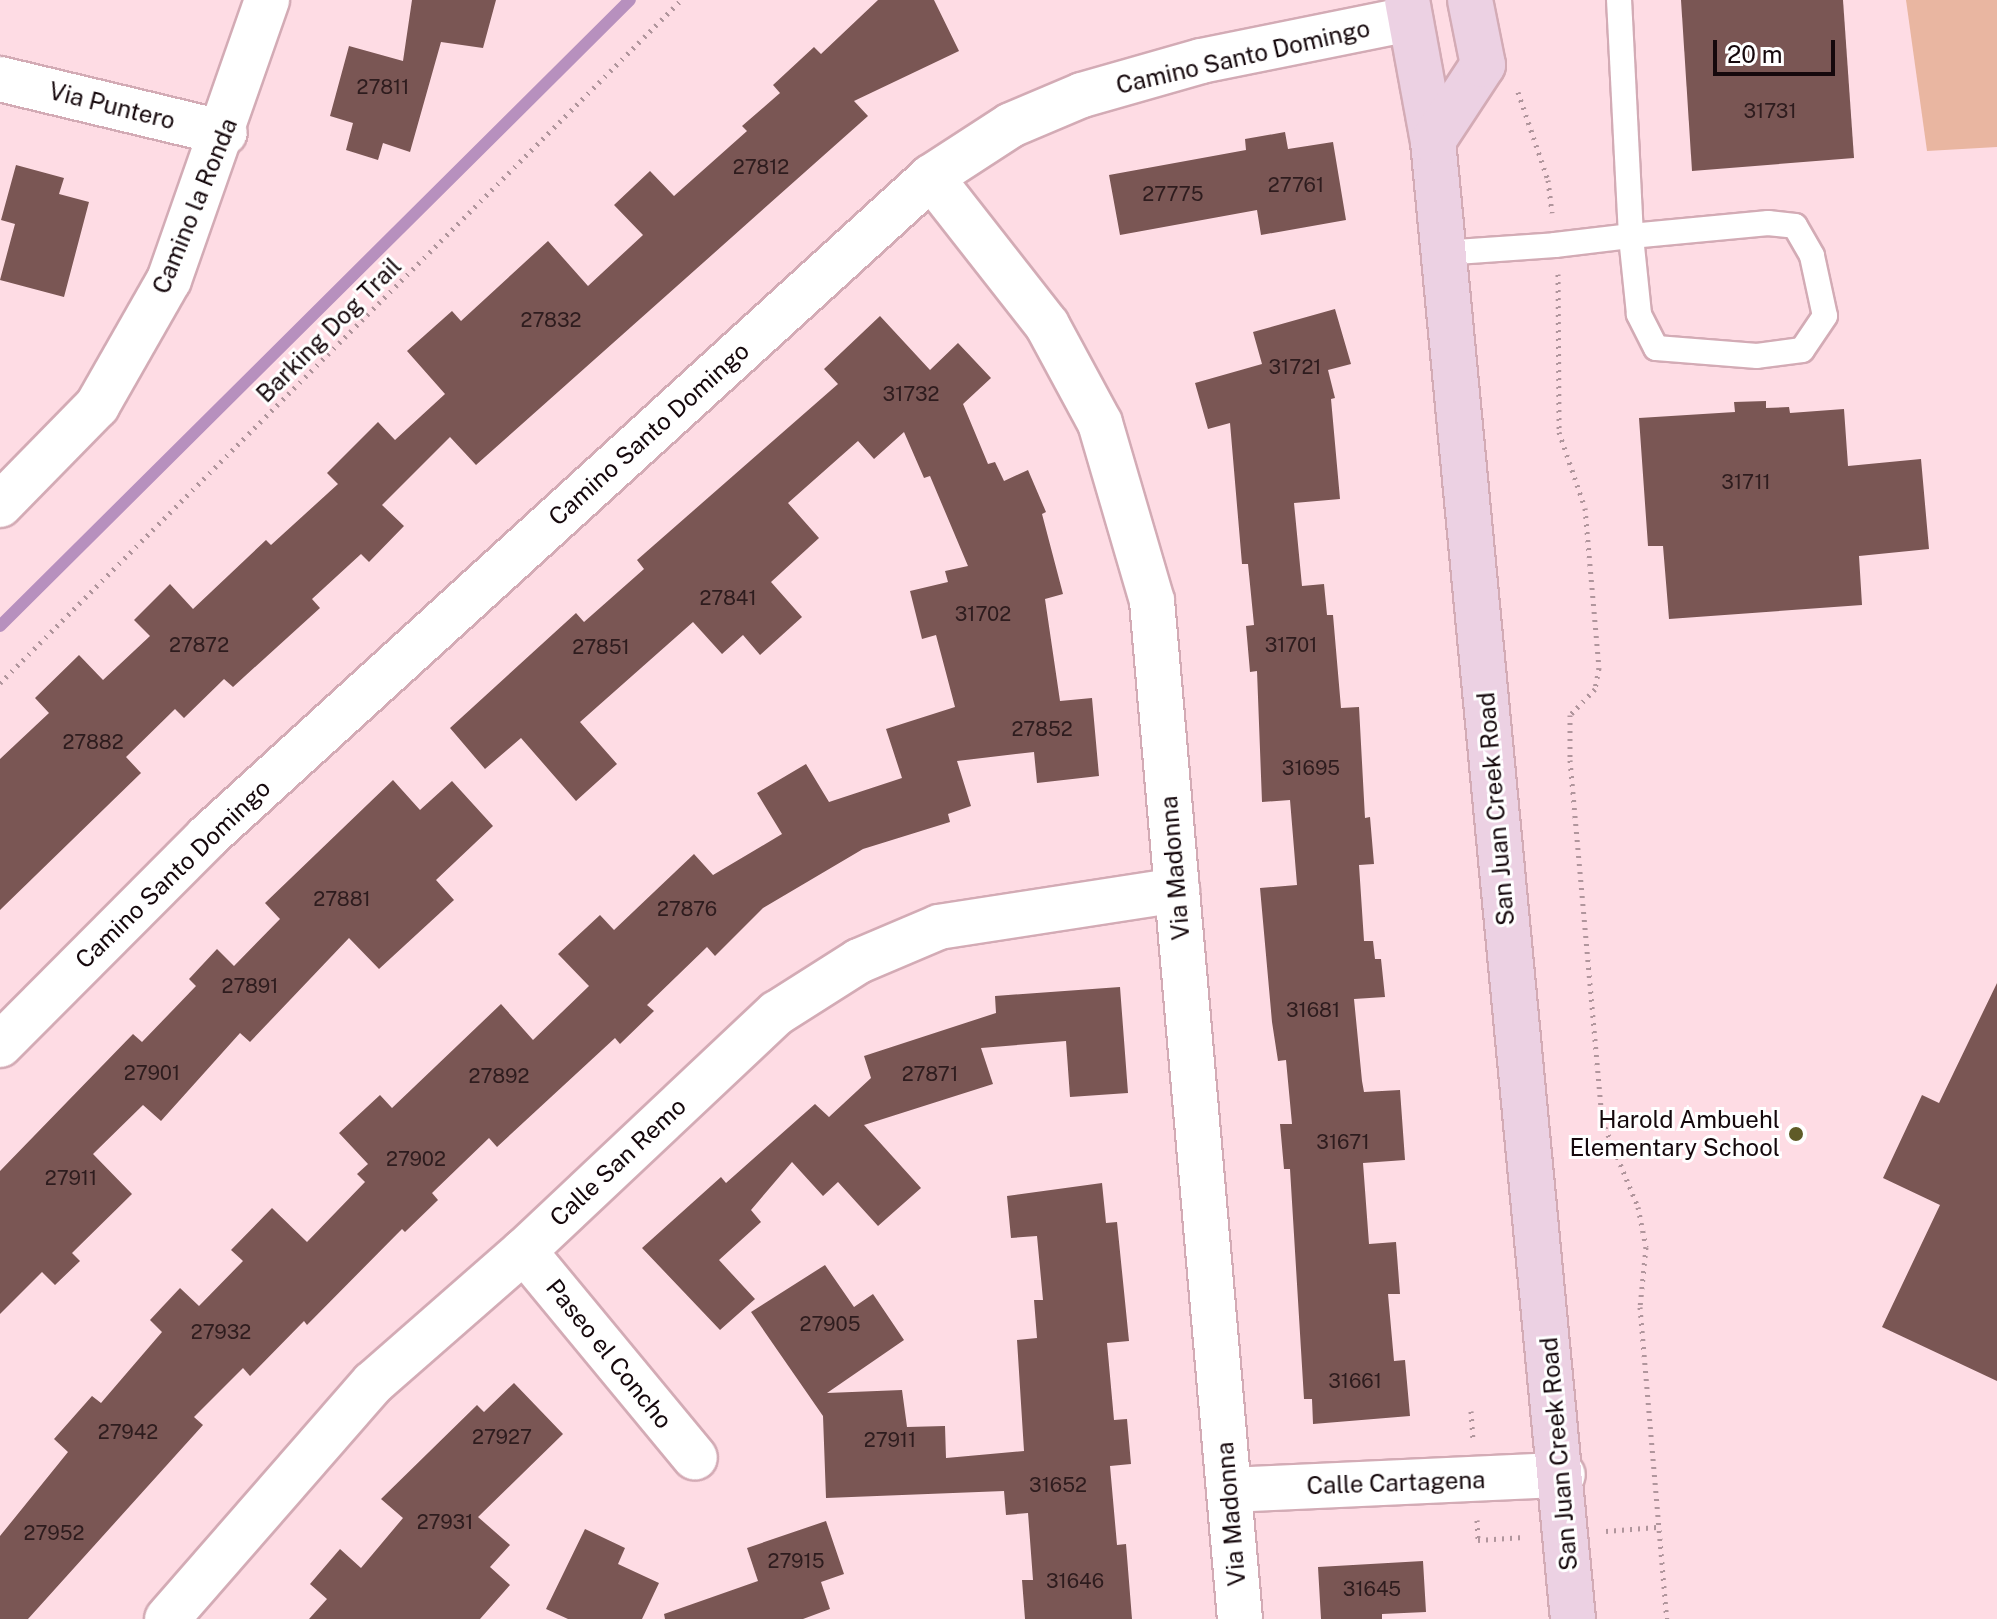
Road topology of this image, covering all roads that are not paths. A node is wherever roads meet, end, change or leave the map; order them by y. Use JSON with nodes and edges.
{"nodes":[{"id":1,"x":267,"y":0,"type":"edge"},
{"id":2,"x":1470,"y":0,"type":"edge"},
{"id":3,"x":1619,"y":0,"type":"edge"},
{"id":4,"x":1409,"y":10,"type":"edge"},
{"id":5,"x":0,"y":79,"type":"edge"},
{"id":6,"x":225,"y":133,"type":"junction"},
{"id":7,"x":1433,"y":141,"type":"junction"},
{"id":8,"x":931,"y":177,"type":"junction"},
{"id":9,"x":1631,"y":236,"type":"junction"},
{"id":10,"x":1442,"y":253,"type":"junction"},
{"id":11,"x":0,"y":505,"type":"edge"},
{"id":12,"x":1177,"y":890,"type":"junction"},
{"id":13,"x":0,"y":1045,"type":"edge"},
{"id":14,"x":524,"y":1251,"type":"junction"},
{"id":15,"x":695,"y":1458,"type":"dead end"},
{"id":16,"x":1563,"y":1475,"type":"junction"},
{"id":17,"x":1229,"y":1490,"type":"junction"},
{"id":18,"x":167,"y":1619,"type":"edge"},
{"id":19,"x":1240,"y":1619,"type":"edge"},
{"id":20,"x":1573,"y":1619,"type":"edge"}],
"edges":[{"from":1,"to":6,"type":"street","name":"Camino la Ronda"},
{"from":2,"to":7,"type":"street"},
{"from":3,"to":9,"type":"lane"},
{"from":4,"to":7,"type":"street","name":"San Juan Creek Road"},
{"from":4,"to":8,"type":"street","name":"Camino Santo Domingo"},
{"from":5,"to":6,"type":"street","name":"Via Puntero"},
{"from":6,"to":11,"type":"street","name":"Camino la Ronda"},
{"from":7,"to":10,"type":"street","name":"San Juan Creek Road"},
{"from":8,"to":12,"type":"street","name":"Via Madonna"},
{"from":8,"to":13,"type":"street","name":"Camino Santo Domingo"},
{"from":9,"to":9,"type":"lane"},
{"from":9,"to":10,"type":"lane"},
{"from":10,"to":16,"type":"street","name":"San Juan Creek Road"},
{"from":12,"to":14,"type":"street","name":"Calle San Remo"},
{"from":12,"to":17,"type":"street","name":"Via Madonna"},
{"from":14,"to":15,"type":"street","name":"Paseo el Concho"},
{"from":14,"to":18,"type":"street","name":"Calle San Remo"},
{"from":16,"to":17,"type":"street","name":"Calle Cartagena"},
{"from":16,"to":20,"type":"street","name":"San Juan Creek Road"},
{"from":17,"to":19,"type":"street","name":"Via Madonna"}]}
